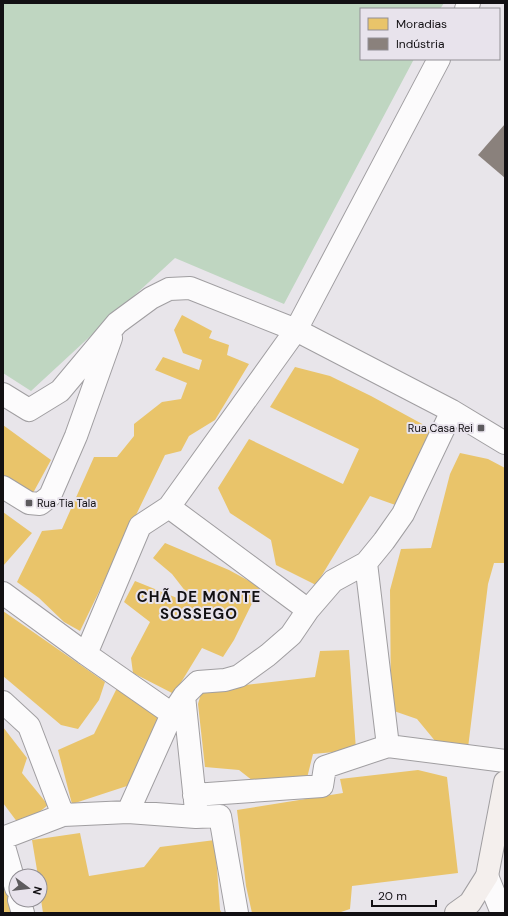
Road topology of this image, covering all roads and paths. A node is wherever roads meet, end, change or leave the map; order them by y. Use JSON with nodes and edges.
{"nodes":[{"id":1,"x":438,"y":60,"type":"edge"},
{"id":2,"x":117,"y":324,"type":"junction"},
{"id":3,"x":296,"y":330,"type":"junction"},
{"id":4,"x":3,"y":394,"type":"edge"},
{"id":5,"x":452,"y":411,"type":"junction"},
{"id":6,"x":505,"y":443,"type":"edge"},
{"id":7,"x":3,"y":487,"type":"edge"},
{"id":8,"x":168,"y":507,"type":"junction"},
{"id":9,"x":366,"y":563,"type":"junction"},
{"id":10,"x":3,"y":593,"type":"edge"},
{"id":11,"x":308,"y":610,"type":"junction"},
{"id":12,"x":86,"y":654,"type":"junction"},
{"id":13,"x":184,"y":696,"type":"junction"},
{"id":14,"x":3,"y":702,"type":"edge"},
{"id":15,"x":172,"y":714,"type":"junction"},
{"id":16,"x":388,"y":746,"type":"junction"},
{"id":17,"x":505,"y":762,"type":"edge"},
{"id":18,"x":505,"y":782,"type":"edge"},
{"id":19,"x":195,"y":806,"type":"junction"},
{"id":20,"x":128,"y":812,"type":"junction"},
{"id":21,"x":63,"y":815,"type":"junction"},
{"id":22,"x":3,"y":838,"type":"edge"},
{"id":23,"x":3,"y":843,"type":"edge"},
{"id":24,"x":10,"y":868,"type":"edge"},
{"id":25,"x":487,"y":876,"type":"junction"},
{"id":26,"x":237,"y":913,"type":"edge"},
{"id":27,"x":456,"y":913,"type":"edge"},
{"id":28,"x":502,"y":913,"type":"edge"}],
"edges":[{"from":1,"to":3,"type":"street"},
{"from":2,"to":3,"type":"street"},
{"from":2,"to":4,"type":"street"},
{"from":2,"to":7,"type":"street"},
{"from":3,"to":5,"type":"street"},
{"from":3,"to":8,"type":"street"},
{"from":5,"to":6,"type":"street"},
{"from":5,"to":9,"type":"street"},
{"from":8,"to":11,"type":"street"},
{"from":8,"to":12,"type":"street"},
{"from":9,"to":11,"type":"street"},
{"from":9,"to":16,"type":"street"},
{"from":10,"to":12,"type":"street"},
{"from":11,"to":13,"type":"street"},
{"from":12,"to":15,"type":"street"},
{"from":13,"to":15,"type":"street"},
{"from":13,"to":19,"type":"street"},
{"from":14,"to":21,"type":"street"},
{"from":15,"to":20,"type":"street"},
{"from":16,"to":17,"type":"street"},
{"from":16,"to":19,"type":"street"},
{"from":18,"to":25,"type":"main road"},
{"from":19,"to":20,"type":"street"},
{"from":19,"to":26,"type":"street"},
{"from":20,"to":21,"type":"street"},
{"from":21,"to":22,"type":"street"},
{"from":23,"to":24,"type":"street"},
{"from":25,"to":27,"type":"main road"},
{"from":25,"to":28,"type":"street"}]}
